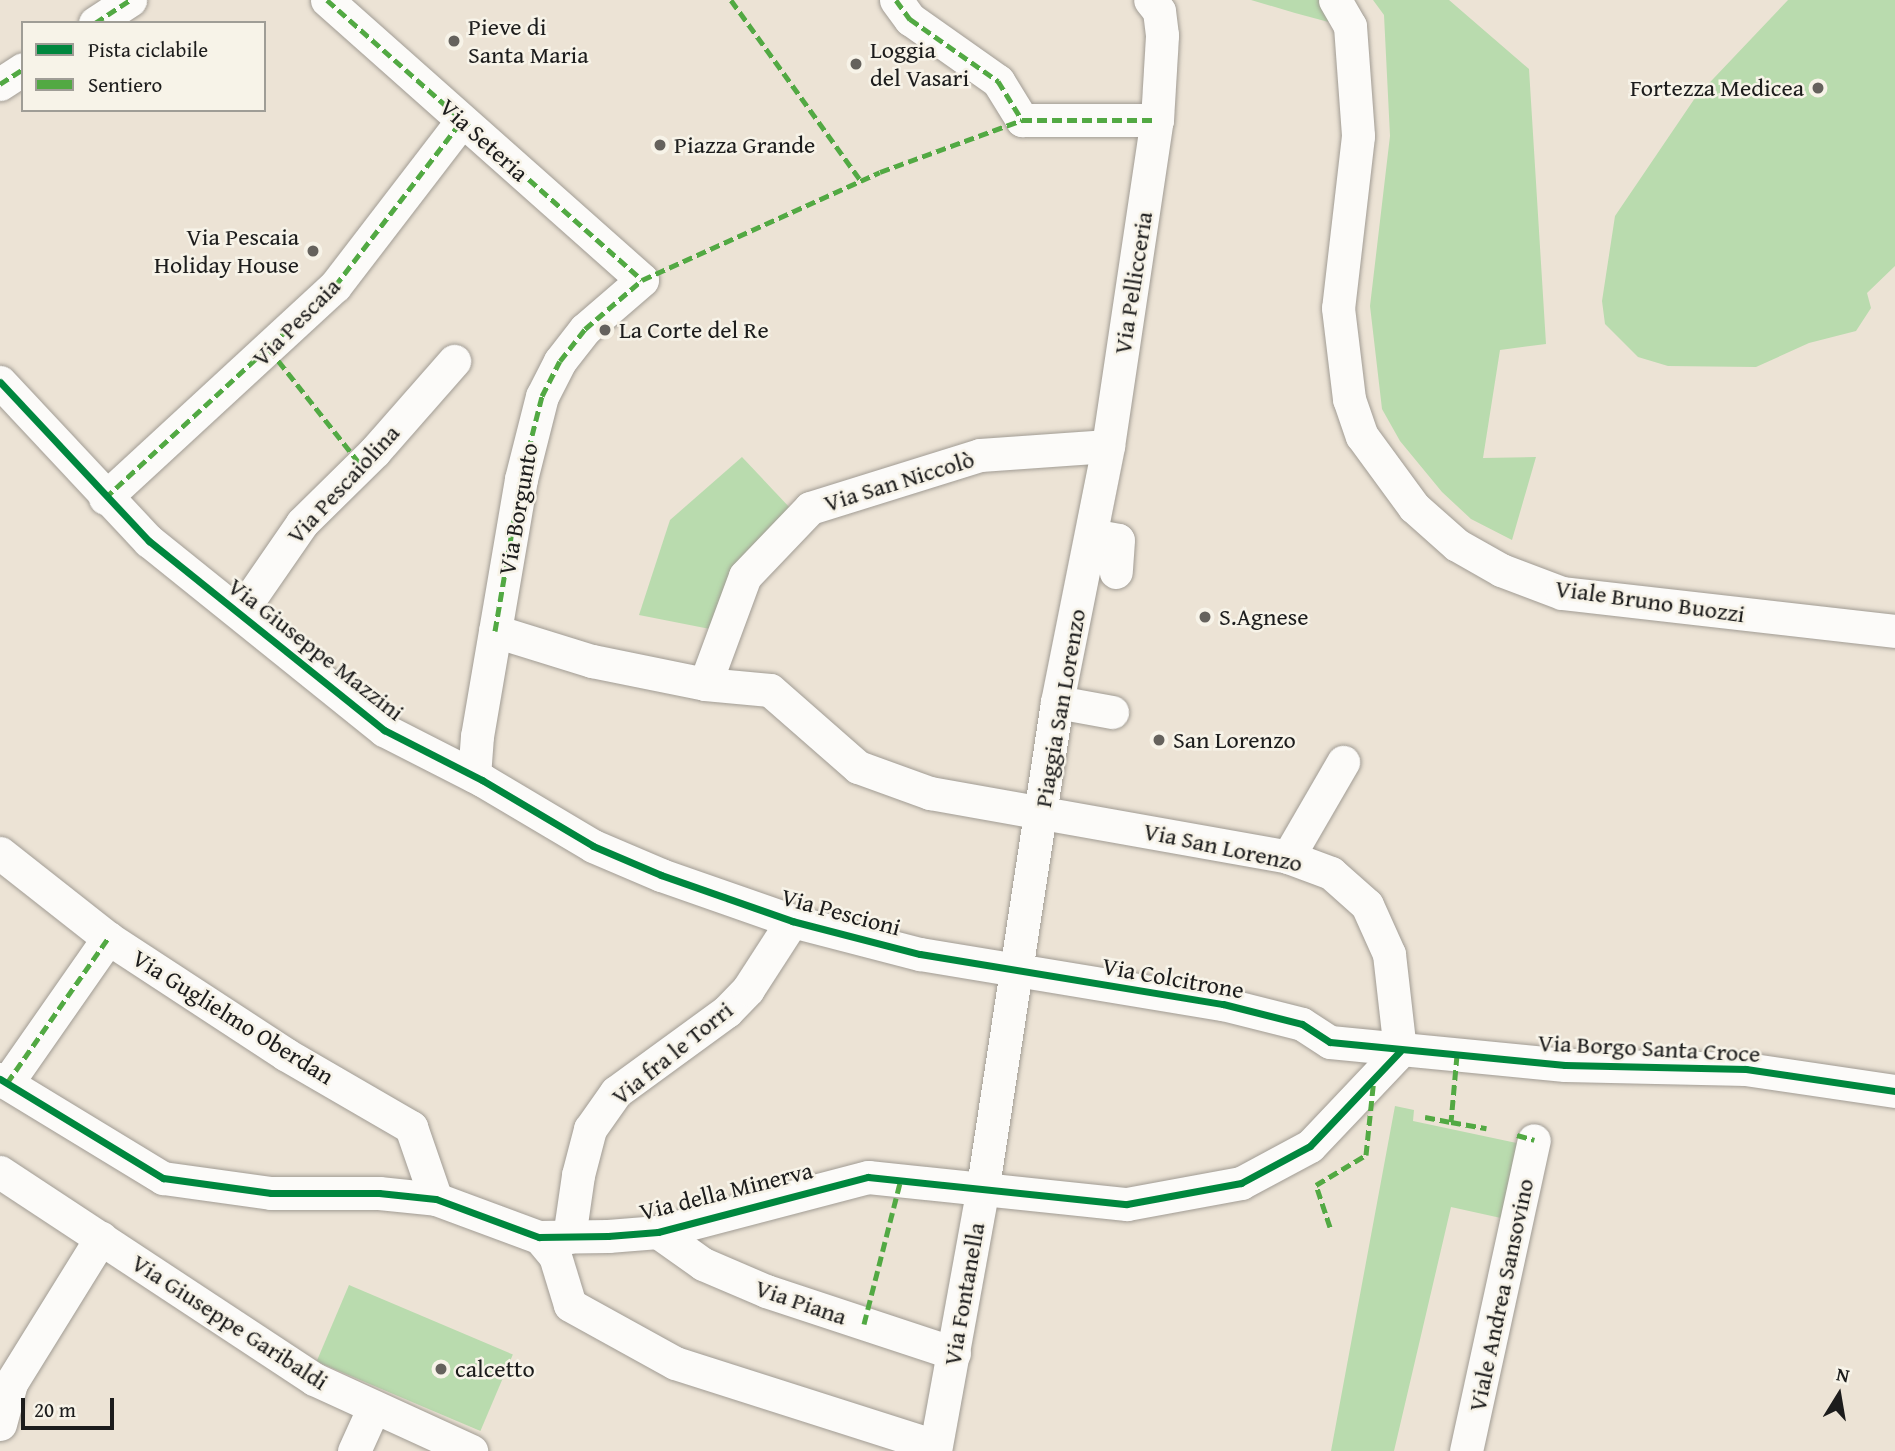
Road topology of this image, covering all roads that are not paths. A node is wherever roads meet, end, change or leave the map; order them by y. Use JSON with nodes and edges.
{"nodes":[{"id":1,"x":130,"y":0,"type":"edge"},
{"id":2,"x":327,"y":0,"type":"edge"},
{"id":3,"x":896,"y":0,"type":"edge"},
{"id":4,"x":1150,"y":0,"type":"edge"},
{"id":5,"x":1335,"y":0,"type":"edge"},
{"id":6,"x":98,"y":21,"type":"edge"},
{"id":7,"x":21,"y":70,"type":"edge"},
{"id":8,"x":0,"y":84,"type":"edge"},
{"id":9,"x":1157,"y":120,"type":"junction"},
{"id":10,"x":461,"y":122,"type":"junction"},
{"id":11,"x":642,"y":280,"type":"joint"},
{"id":12,"x":454,"y":361,"type":"dead end"},
{"id":13,"x":7,"y":400,"type":"edge"},
{"id":14,"x":1108,"y":446,"type":"junction"},
{"id":15,"x":105,"y":498,"type":"junction"},
{"id":16,"x":1091,"y":535,"type":"junction"},
{"id":17,"x":1116,"y":572,"type":"dead end"},
{"id":18,"x":240,"y":613,"type":"junction"},
{"id":19,"x":495,"y":631,"type":"junction"},
{"id":20,"x":1895,"y":631,"type":"edge"},
{"id":21,"x":705,"y":684,"type":"junction"},
{"id":22,"x":1057,"y":702,"type":"junction"},
{"id":23,"x":1112,"y":712,"type":"dead end"},
{"id":24,"x":1343,"y":762,"type":"dead end"},
{"id":25,"x":474,"y":776,"type":"junction"},
{"id":26,"x":1042,"y":811,"type":"junction"},
{"id":27,"x":0,"y":853,"type":"edge"},
{"id":28,"x":1288,"y":857,"type":"junction"},
{"id":29,"x":661,"y":875,"type":"joint"},
{"id":30,"x":792,"y":921,"type":"junction"},
{"id":31,"x":108,"y":938,"type":"junction"},
{"id":32,"x":1016,"y":971,"type":"junction"},
{"id":33,"x":1400,"y":1051,"type":"junction"},
{"id":34,"x":3,"y":1081,"type":"edge"},
{"id":35,"x":1895,"y":1091,"type":"edge"},
{"id":36,"x":1535,"y":1140,"type":"dead end"},
{"id":37,"x":0,"y":1172,"type":"edge"},
{"id":38,"x":983,"y":1186,"type":"junction"},
{"id":39,"x":436,"y":1199,"type":"junction"},
{"id":40,"x":658,"y":1232,"type":"junction"},
{"id":41,"x":554,"y":1237,"type":"junction"},
{"id":42,"x":101,"y":1238,"type":"junction"},
{"id":43,"x":954,"y":1353,"type":"junction"},
{"id":44,"x":374,"y":1407,"type":"junction"},
{"id":45,"x":0,"y":1423,"type":"edge"},
{"id":46,"x":935,"y":1448,"type":"edge"},
{"id":47,"x":354,"y":1451,"type":"edge"},
{"id":48,"x":471,"y":1451,"type":"edge"},
{"id":49,"x":1466,"y":1451,"type":"edge"}],
"edges":[{"from":1,"to":6,"type":"street"},
{"from":2,"to":10,"type":"street","name":"Via Seteria"},
{"from":3,"to":9,"type":"street"},
{"from":4,"to":9,"type":"street","name":"Via Pellicceria"},
{"from":5,"to":20,"type":"street","name":"Viale Bruno Buozzi"},
{"from":7,"to":8,"type":"street"},
{"from":9,"to":14,"type":"street","name":"Via Pellicceria"},
{"from":10,"to":11,"type":"street","name":"Via Seteria"},
{"from":10,"to":15,"type":"street","name":"Via Pescaia"},
{"from":11,"to":19,"type":"street","name":"Via Borgunto"},
{"from":12,"to":18,"type":"street","name":"Via Pescaiolina"},
{"from":13,"to":15,"type":"street","name":"Via Giuseppe Mazzini"},
{"from":14,"to":16,"type":"street","name":"Piaggia San Lorenzo"},
{"from":14,"to":21,"type":"street","name":"Via San Niccolò"},
{"from":15,"to":18,"type":"street","name":"Via Giuseppe Mazzini"},
{"from":16,"to":17,"type":"street"},
{"from":16,"to":22,"type":"street","name":"Piaggia San Lorenzo"},
{"from":18,"to":25,"type":"street","name":"Via Giuseppe Mazzini"},
{"from":19,"to":21,"type":"street"},
{"from":19,"to":25,"type":"street","name":"Via Borgunto"},
{"from":21,"to":26,"type":"street"},
{"from":22,"to":23,"type":"street"},
{"from":22,"to":26,"type":"street","name":"Piaggia San Lorenzo"},
{"from":24,"to":28,"type":"street"},
{"from":25,"to":29,"type":"street","name":"Via Giuseppe Mazzini"},
{"from":26,"to":28,"type":"street","name":"Via San Lorenzo"},
{"from":26,"to":32,"type":"street","name":"Piaggia San Lorenzo"},
{"from":27,"to":31,"type":"street","name":"Via Guglielmo Oberdan"},
{"from":28,"to":33,"type":"street","name":"Via San Lorenzo"},
{"from":29,"to":30,"type":"street","name":"Via Pescioni"},
{"from":30,"to":32,"type":"street","name":"Via Pescioni"},
{"from":30,"to":41,"type":"street","name":"Via fra le Torri"},
{"from":31,"to":34,"type":"street"},
{"from":31,"to":39,"type":"street","name":"Via Guglielmo Oberdan"},
{"from":32,"to":33,"type":"street","name":"Via Colcitrone"},
{"from":32,"to":38,"type":"street","name":"Via Fontanella"},
{"from":33,"to":35,"type":"street","name":"Via Borgo Santa Croce"},
{"from":33,"to":38,"type":"street","name":"Via della Minerva"},
{"from":34,"to":39,"type":"street","name":"Via della Minerva"},
{"from":36,"to":49,"type":"street","name":"Viale Andrea Sansovino"},
{"from":37,"to":42,"type":"street","name":"Via Giuseppe Garibaldi"},
{"from":38,"to":40,"type":"street","name":"Via della Minerva"},
{"from":38,"to":43,"type":"street","name":"Via Fontanella"},
{"from":39,"to":41,"type":"street","name":"Via della Minerva"},
{"from":40,"to":41,"type":"street","name":"Via della Minerva"},
{"from":40,"to":43,"type":"street","name":"Via Piana"},
{"from":41,"to":46,"type":"street"},
{"from":42,"to":44,"type":"street","name":"Via Giuseppe Garibaldi"},
{"from":42,"to":45,"type":"street"},
{"from":43,"to":46,"type":"street","name":"Via Fontanella"},
{"from":44,"to":47,"type":"street"},
{"from":44,"to":48,"type":"street","name":"Via Giuseppe Garibaldi"}]}
